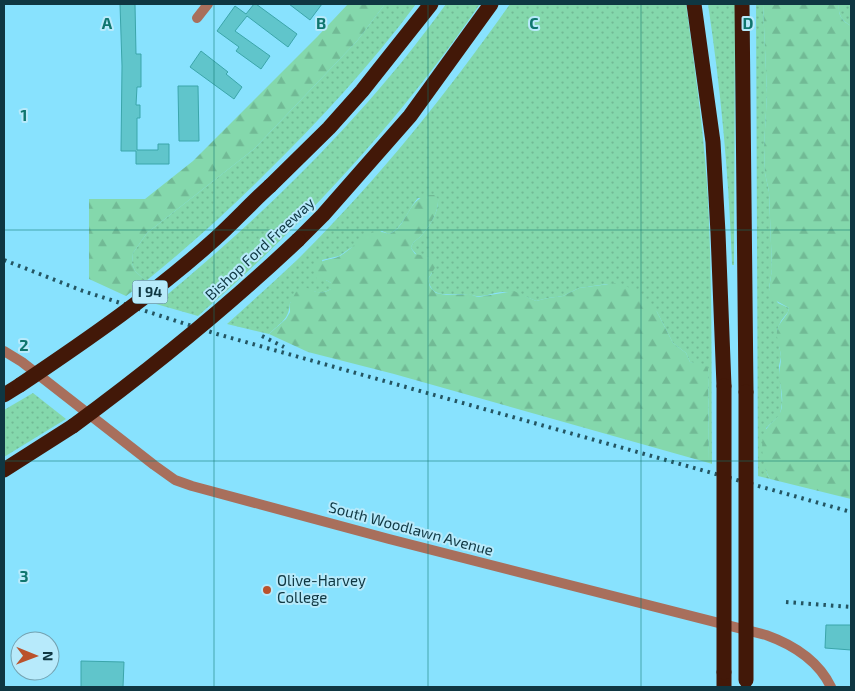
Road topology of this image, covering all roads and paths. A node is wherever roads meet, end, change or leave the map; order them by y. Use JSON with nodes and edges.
{"nodes":[{"id":1,"x":208,"y":4,"type":"edge"},
{"id":2,"x":431,"y":4,"type":"edge"},
{"id":3,"x":491,"y":4,"type":"edge"},
{"id":4,"x":694,"y":4,"type":"edge"},
{"id":5,"x":742,"y":4,"type":"edge"},
{"id":6,"x":197,"y":18,"type":"dead end"},
{"id":7,"x":4,"y":350,"type":"edge"},
{"id":8,"x":4,"y":395,"type":"edge"},
{"id":9,"x":4,"y":470,"type":"edge"},
{"id":10,"x":724,"y":680,"type":"edge"},
{"id":11,"x":746,"y":683,"type":"edge"},
{"id":12,"x":831,"y":687,"type":"edge"}],
"edges":[{"from":1,"to":6,"type":"street"},
{"from":2,"to":8,"type":"highway","number":"I 94","bridge":true},
{"from":3,"to":9,"type":"highway","name":"Bishop Ford Freeway","bridge":true},
{"from":4,"to":10,"type":"highway","bridge":true},
{"from":5,"to":11,"type":"highway","bridge":true},
{"from":7,"to":12,"type":"street","name":"South Woodlawn Avenue"}]}
